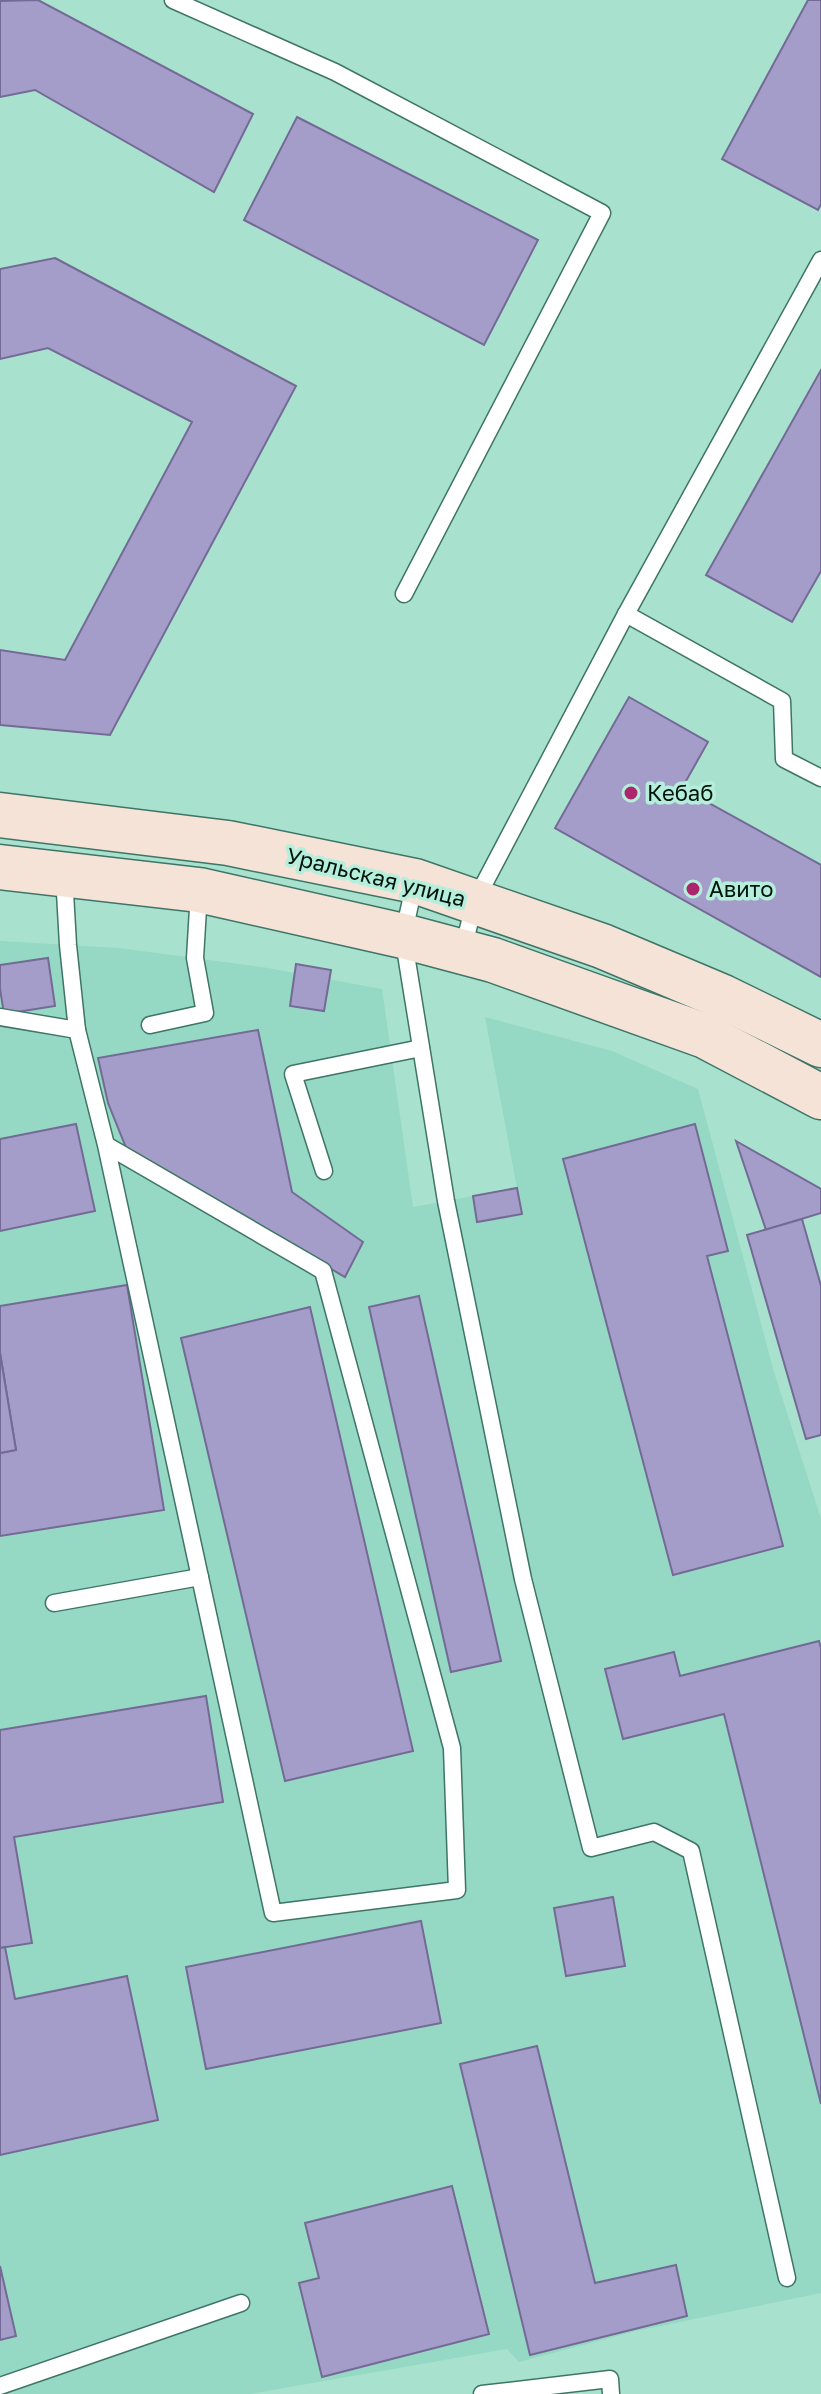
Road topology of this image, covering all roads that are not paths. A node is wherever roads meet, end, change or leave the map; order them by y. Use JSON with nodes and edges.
{"nodes":[{"id":1,"x":173,"y":0,"type":"edge"},
{"id":2,"x":821,"y":260,"type":"edge"},
{"id":3,"x":404,"y":594,"type":"dead end"},
{"id":4,"x":626,"y":614,"type":"junction"},
{"id":5,"x":821,"y":778,"type":"edge"},
{"id":6,"x":0,"y":815,"type":"edge"},
{"id":7,"x":0,"y":867,"type":"edge"},
{"id":8,"x":64,"y":874,"type":"junction"},
{"id":9,"x":415,"y":881,"type":"junction"},
{"id":10,"x":199,"y":890,"type":"junction"},
{"id":11,"x":475,"y":901,"type":"junction"},
{"id":12,"x":403,"y":936,"type":"junction"},
{"id":13,"x":462,"y":952,"type":"junction"},
{"id":14,"x":0,"y":1017,"type":"edge"},
{"id":15,"x":150,"y":1025,"type":"dead end"},
{"id":16,"x":77,"y":1030,"type":"junction"},
{"id":17,"x":821,"y":1045,"type":"edge"},
{"id":18,"x":421,"y":1048,"type":"junction"},
{"id":19,"x":821,"y":1097,"type":"edge"},
{"id":20,"x":106,"y":1145,"type":"junction"},
{"id":21,"x":324,"y":1171,"type":"dead end"},
{"id":22,"x":200,"y":1577,"type":"junction"},
{"id":23,"x":54,"y":1603,"type":"dead end"},
{"id":24,"x":787,"y":2278,"type":"dead end"},
{"id":25,"x":241,"y":2303,"type":"dead end"},
{"id":26,"x":0,"y":2386,"type":"edge"},
{"id":27,"x":482,"y":2394,"type":"edge"},
{"id":28,"x":611,"y":2394,"type":"edge"}],
"edges":[{"from":1,"to":3,"type":"lane"},
{"from":2,"to":4,"type":"lane"},
{"from":4,"to":5,"type":"lane"},
{"from":4,"to":11,"type":"lane"},
{"from":6,"to":9,"type":"main road","name":"Уральская улица"},
{"from":7,"to":8,"type":"main road"},
{"from":8,"to":10,"type":"main road"},
{"from":8,"to":16,"type":"lane"},
{"from":9,"to":11,"type":"main road","name":"Уральская улица"},
{"from":9,"to":12,"type":"lane"},
{"from":10,"to":12,"type":"main road"},
{"from":10,"to":15,"type":"lane"},
{"from":11,"to":13,"type":"lane"},
{"from":11,"to":17,"type":"main road","name":"Уральская улица"},
{"from":12,"to":13,"type":"main road"},
{"from":12,"to":18,"type":"lane"},
{"from":13,"to":19,"type":"main road"},
{"from":14,"to":16,"type":"lane"},
{"from":16,"to":20,"type":"lane"},
{"from":18,"to":21,"type":"lane"},
{"from":18,"to":24,"type":"lane"},
{"from":20,"to":22,"type":"lane"},
{"from":20,"to":22,"type":"lane"},
{"from":22,"to":23,"type":"lane"},
{"from":25,"to":26,"type":"lane"},
{"from":27,"to":28,"type":"lane"}]}
